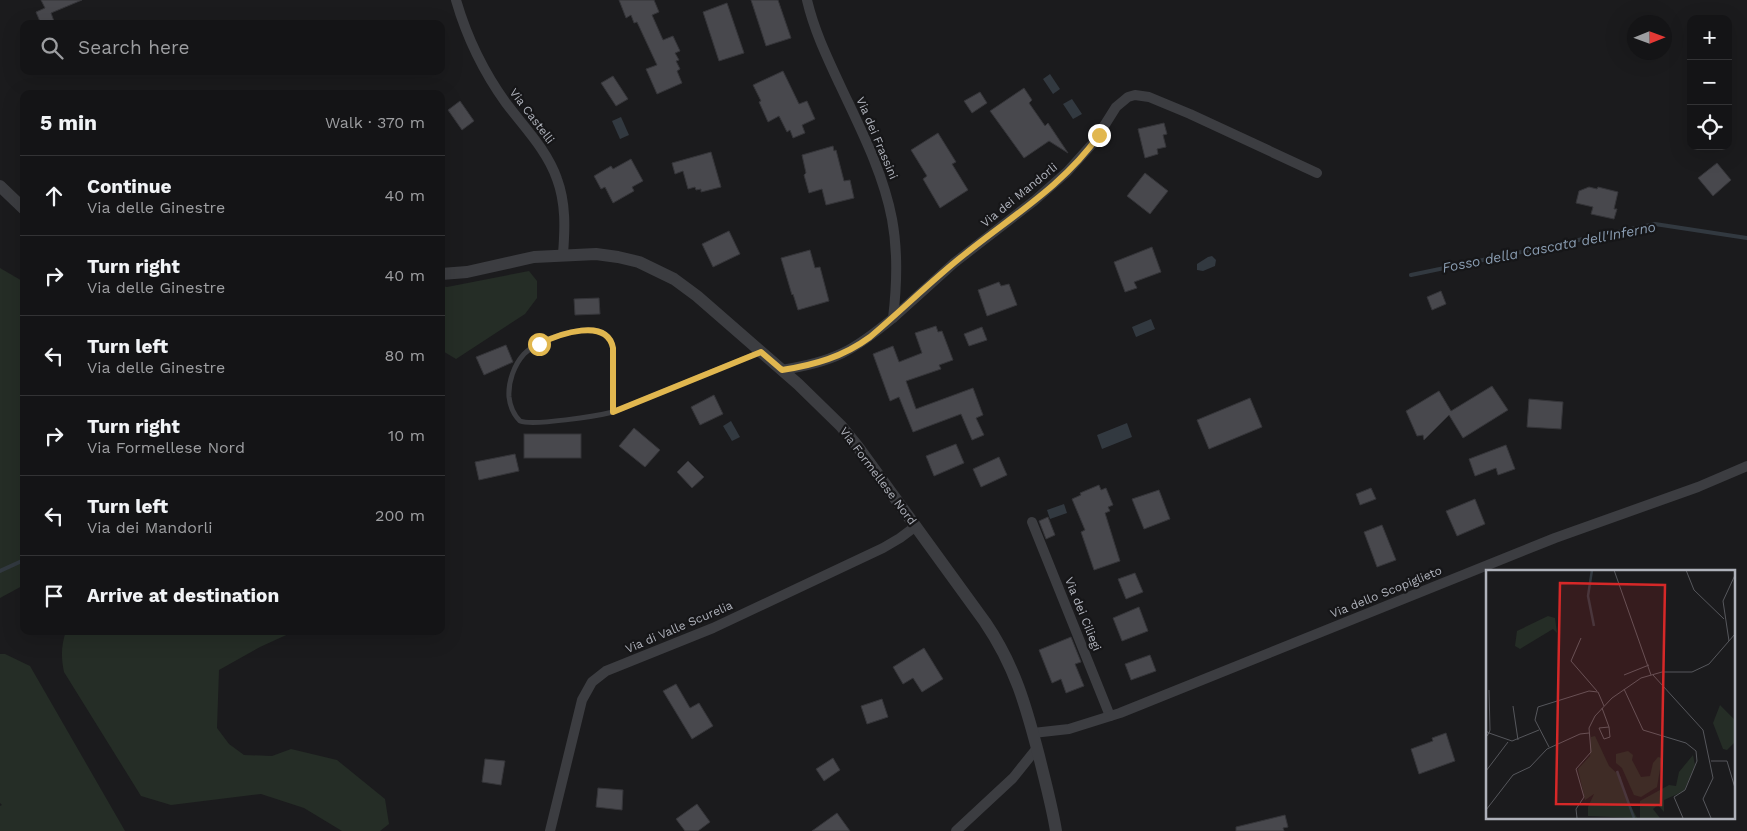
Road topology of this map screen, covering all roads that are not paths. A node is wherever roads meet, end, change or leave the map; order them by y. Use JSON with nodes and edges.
{"nodes":[{"id":1,"x":456,"y":0,"type":"edge"},
{"id":2,"x":807,"y":0,"type":"edge"},
{"id":3,"x":1317,"y":174,"type":"dead end"},
{"id":4,"x":0,"y":186,"type":"edge"},
{"id":5,"x":20,"y":205,"type":"edge"},
{"id":6,"x":563,"y":254,"type":"junction"},
{"id":7,"x":445,"y":274,"type":"edge"},
{"id":8,"x":893,"y":318,"type":"junction"},
{"id":9,"x":761,"y":352,"type":"junction"},
{"id":10,"x":782,"y":370,"type":"junction"},
{"id":11,"x":613,"y":412,"type":"junction"},
{"id":12,"x":1747,"y":466,"type":"edge"},
{"id":13,"x":1032,"y":522,"type":"dead end"},
{"id":14,"x":916,"y":526,"type":"junction"},
{"id":15,"x":1110,"y":716,"type":"junction"},
{"id":16,"x":1033,"y":733,"type":"junction"},
{"id":17,"x":1037,"y":748,"type":"junction"},
{"id":18,"x":550,"y":831,"type":"edge"},
{"id":19,"x":956,"y":831,"type":"edge"},
{"id":20,"x":1056,"y":831,"type":"edge"}],
"edges":[{"from":1,"to":6,"type":"street","name":"Via Castelli"},
{"from":2,"to":8,"type":"street","name":"Via dei Frassini"},
{"from":3,"to":8,"type":"street","name":"Via dei Mandorli"},
{"from":4,"to":5,"type":"street"},
{"from":6,"to":7,"type":"street","name":"Via Formellese Nord"},
{"from":6,"to":9,"type":"street","name":"Via Formellese Nord"},
{"from":8,"to":10,"type":"street","name":"Via dei Mandorli"},
{"from":9,"to":10,"type":"street","name":"Via Formellese Nord"},
{"from":9,"to":11,"type":"lane"},
{"from":10,"to":14,"type":"street","name":"Via Formellese Nord"},
{"from":11,"to":11,"type":"lane"},
{"from":12,"to":15,"type":"street","name":"Via dello Scopiglieto"},
{"from":13,"to":15,"type":"street","name":"Via dei Ciliegi"},
{"from":14,"to":16,"type":"street","name":"Via Formellese Nord"},
{"from":14,"to":18,"type":"street","name":"Via di Valle Scurelia"},
{"from":15,"to":16,"type":"street","name":"Via dello Scopiglieto"},
{"from":16,"to":17,"type":"street","name":"Via Formellese Nord"},
{"from":17,"to":19,"type":"street"},
{"from":17,"to":20,"type":"street","name":"Via Formellese Nord"}]}
